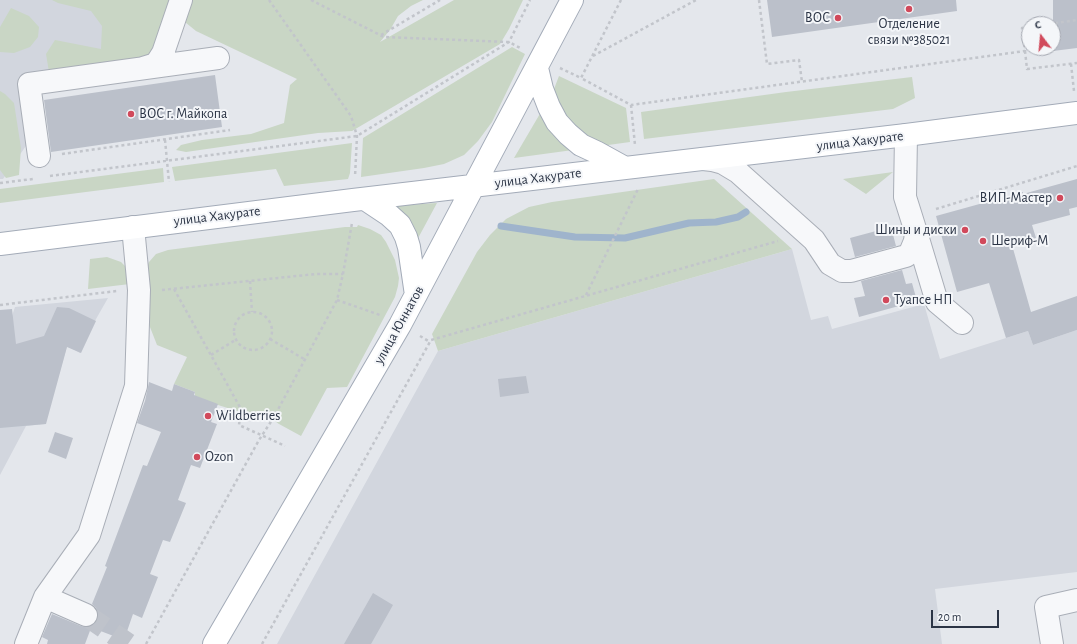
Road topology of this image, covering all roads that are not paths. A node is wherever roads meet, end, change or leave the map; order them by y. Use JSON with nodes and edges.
{"nodes":[{"id":1,"x":181,"y":0,"type":"edge"},
{"id":2,"x":572,"y":0,"type":"edge"},
{"id":3,"x":218,"y":58,"type":"dead end"},
{"id":4,"x":537,"y":68,"type":"junction"},
{"id":5,"x":142,"y":69,"type":"junction"},
{"id":6,"x":1077,"y":113,"type":"edge"},
{"id":7,"x":906,"y":135,"type":"junction"},
{"id":8,"x":39,"y":156,"type":"road end"},
{"id":9,"x":701,"y":159,"type":"junction"},
{"id":10,"x":624,"y":168,"type":"junction"},
{"id":11,"x":475,"y":186,"type":"junction"},
{"id":12,"x":359,"y":199,"type":"junction"},
{"id":13,"x":133,"y":227,"type":"junction"},
{"id":14,"x":916,"y":232,"type":"junction"},
{"id":15,"x":0,"y":244,"type":"edge"},
{"id":16,"x":416,"y":296,"type":"junction"},
{"id":17,"x":962,"y":323,"type":"dead end"},
{"id":18,"x":45,"y":597,"type":"junction"},
{"id":19,"x":1077,"y":600,"type":"edge"},
{"id":20,"x":86,"y":615,"type":"tunnel mouth"},
{"id":21,"x":26,"y":644,"type":"edge"},
{"id":22,"x":214,"y":644,"type":"edge"},
{"id":23,"x":1052,"y":644,"type":"edge"}],
"edges":[{"from":1,"to":5,"type":"lane"},
{"from":2,"to":4,"type":"main road","name":"улица Юннатов"},
{"from":3,"to":5,"type":"lane"},
{"from":4,"to":10,"type":"main road"},
{"from":4,"to":11,"type":"main road","name":"улица Юннатов"},
{"from":5,"to":8,"type":"lane"},
{"from":6,"to":7,"type":"main road","name":"улица Хакурате"},
{"from":7,"to":9,"type":"main road","name":"улица Хакурате"},
{"from":7,"to":14,"type":"lane"},
{"from":9,"to":10,"type":"main road","name":"улица Хакурате"},
{"from":9,"to":14,"type":"lane"},
{"from":10,"to":11,"type":"main road","name":"улица Хакурате"},
{"from":11,"to":12,"type":"main road","name":"улица Хакурате"},
{"from":11,"to":16,"type":"main road","name":"улица Юннатов"},
{"from":12,"to":13,"type":"main road","name":"улица Хакурате"},
{"from":12,"to":16,"type":"main road"},
{"from":13,"to":15,"type":"main road","name":"улица Хакурате"},
{"from":13,"to":18,"type":"lane"},
{"from":14,"to":17,"type":"lane"},
{"from":16,"to":22,"type":"main road","name":"улица Юннатов"},
{"from":18,"to":20,"type":"lane"},
{"from":18,"to":21,"type":"lane"},
{"from":19,"to":23,"type":"lane"}]}
